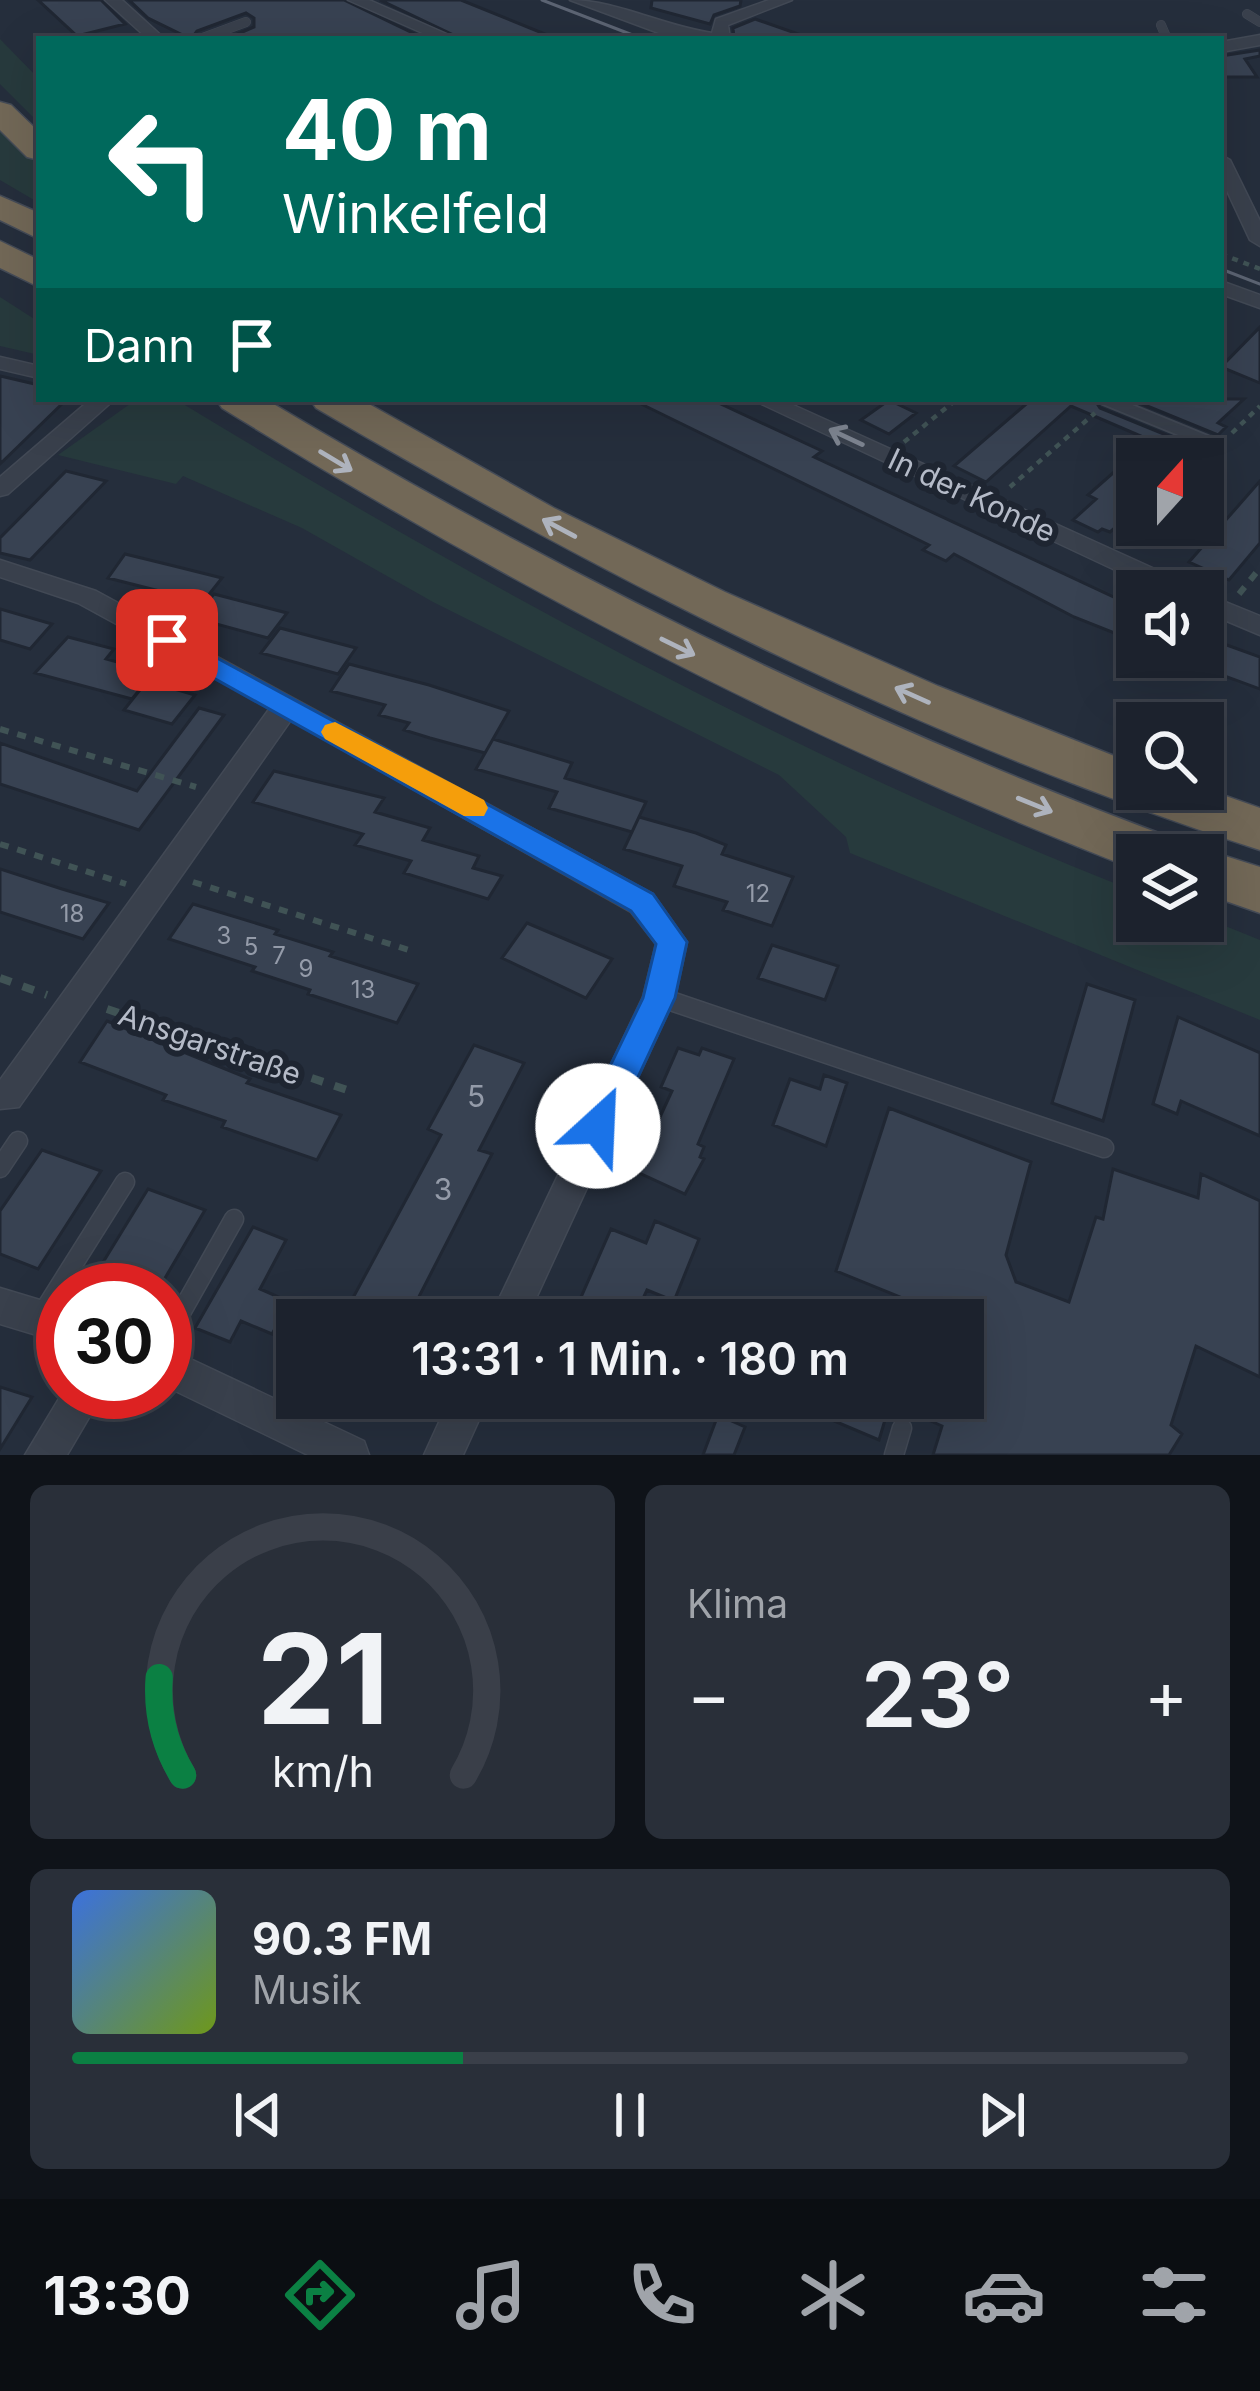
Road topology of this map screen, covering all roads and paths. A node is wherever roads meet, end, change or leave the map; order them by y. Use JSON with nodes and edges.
{"nodes":[{"id":1,"x":112,"y":0,"type":"edge"},
{"id":2,"x":356,"y":0,"type":"edge"},
{"id":3,"x":578,"y":0,"type":"edge"},
{"id":4,"x":778,"y":1,"type":"edge"},
{"id":5,"x":612,"y":5,"type":"edge"},
{"id":6,"x":1247,"y":14,"type":"dead end"},
{"id":7,"x":247,"y":22,"type":"dead end"},
{"id":8,"x":1260,"y":22,"type":"edge"},
{"id":9,"x":1161,"y":25,"type":"dead end"},
{"id":10,"x":154,"y":36,"type":"edge"},
{"id":11,"x":208,"y":36,"type":"edge"},
{"id":12,"x":443,"y":36,"type":"edge"},
{"id":13,"x":703,"y":36,"type":"edge"},
{"id":14,"x":721,"y":36,"type":"edge"},
{"id":15,"x":1166,"y":36,"type":"edge"},
{"id":16,"x":1260,"y":40,"type":"edge"},
{"id":17,"x":1224,"y":46,"type":"edge"},
{"id":18,"x":0,"y":112,"type":"edge"},
{"id":19,"x":36,"y":147,"type":"edge"},
{"id":20,"x":1224,"y":167,"type":"edge"},
{"id":21,"x":1230,"y":181,"type":"junction"},
{"id":22,"x":1260,"y":182,"type":"edge"},
{"id":23,"x":0,"y":206,"type":"edge"},
{"id":24,"x":36,"y":226,"type":"edge"},
{"id":25,"x":1260,"y":240,"type":"edge"},
{"id":26,"x":0,"y":252,"type":"edge"},
{"id":27,"x":1224,"y":255,"type":"edge"},
{"id":28,"x":1260,"y":269,"type":"edge"},
{"id":29,"x":36,"y":274,"type":"edge"},
{"id":30,"x":1224,"y":288,"type":"edge"},
{"id":31,"x":1260,"y":302,"type":"edge"},
{"id":32,"x":0,"y":363,"type":"edge"},
{"id":33,"x":36,"y":371,"type":"edge"},
{"id":34,"x":101,"y":402,"type":"edge"},
{"id":35,"x":241,"y":402,"type":"edge"},
{"id":36,"x":334,"y":402,"type":"edge"},
{"id":37,"x":775,"y":402,"type":"edge"},
{"id":38,"x":953,"y":402,"type":"edge"},
{"id":39,"x":1104,"y":402,"type":"edge"},
{"id":40,"x":1111,"y":402,"type":"edge"},
{"id":41,"x":1260,"y":406,"type":"edge"},
{"id":42,"x":1199,"y":438,"type":"edge"},
{"id":43,"x":1224,"y":441,"type":"edge"},
{"id":44,"x":886,"y":456,"type":"junction"},
{"id":45,"x":0,"y":489,"type":"edge"},
{"id":46,"x":991,"y":504,"type":"junction"},
{"id":47,"x":0,"y":568,"type":"edge"},
{"id":48,"x":1135,"y":570,"type":"edge"},
{"id":49,"x":1224,"y":610,"type":"edge"},
{"id":50,"x":1260,"y":626,"type":"edge"},
{"id":51,"x":286,"y":706,"type":"junction"},
{"id":52,"x":0,"y":728,"type":"edge"},
{"id":53,"x":1116,"y":778,"type":"edge"},
{"id":54,"x":223,"y":794,"type":"junction"},
{"id":55,"x":1205,"y":810,"type":"edge"},
{"id":56,"x":1260,"y":829,"type":"edge"},
{"id":57,"x":1116,"y":838,"type":"edge"},
{"id":58,"x":0,"y":844,"type":"edge"},
{"id":59,"x":1224,"y":878,"type":"edge"},
{"id":60,"x":159,"y":883,"type":"junction"},
{"id":61,"x":1260,"y":890,"type":"edge"},
{"id":62,"x":412,"y":951,"type":"dead end"},
{"id":63,"x":0,"y":978,"type":"edge"},
{"id":64,"x":659,"y":998,"type":"junction"},
{"id":65,"x":73,"y":1004,"type":"junction"},
{"id":66,"x":347,"y":1090,"type":"dead end"},
{"id":67,"x":7,"y":1097,"type":"dead end"},
{"id":68,"x":18,"y":1141,"type":"dead end"},
{"id":69,"x":1104,"y":1148,"type":"dead end"},
{"id":70,"x":0,"y":1168,"type":"edge"},
{"id":71,"x":125,"y":1182,"type":"dead end"},
{"id":72,"x":234,"y":1219,"type":"dead end"},
{"id":73,"x":82,"y":1263,"type":"edge"},
{"id":74,"x":192,"y":1293,"type":"edge"},
{"id":75,"x":517,"y":1299,"type":"edge"},
{"id":76,"x":0,"y":1306,"type":"edge"},
{"id":77,"x":36,"y":1316,"type":"edge"},
{"id":78,"x":192,"y":1382,"type":"edge"},
{"id":79,"x":68,"y":1419,"type":"edge"},
{"id":80,"x":460,"y":1419,"type":"edge"},
{"id":81,"x":902,"y":1428,"type":"dead end"},
{"id":82,"x":295,"y":1443,"type":"edge"},
{"id":83,"x":44,"y":1455,"type":"edge"},
{"id":84,"x":350,"y":1455,"type":"edge"},
{"id":85,"x":443,"y":1455,"type":"edge"},
{"id":86,"x":894,"y":1455,"type":"edge"}],
"edges":[{"from":1,"to":10,"type":"street"},
{"from":2,"to":12,"type":"street"},
{"from":3,"to":5,"type":"street"},
{"from":4,"to":14,"type":"street"},
{"from":5,"to":13,"type":"street"},
{"from":6,"to":8,"type":"lane"},
{"from":7,"to":11,"type":"lane"},
{"from":9,"to":15,"type":"lane"},
{"from":16,"to":17,"type":"street"},
{"from":18,"to":19,"type":"highway"},
{"from":20,"to":21,"type":"street"},
{"from":21,"to":22,"type":"street"},
{"from":21,"to":25,"type":"street"},
{"from":23,"to":24,"type":"highway"},
{"from":26,"to":29,"type":"highway"},
{"from":27,"to":28,"type":"path"},
{"from":30,"to":31,"type":"street"},
{"from":32,"to":33,"type":"street"},
{"from":34,"to":45,"type":"street"},
{"from":35,"to":57,"type":"highway","one_way":true},
{"from":53,"to":36,"type":"highway","one_way":true},
{"from":44,"to":37,"type":"street","name":"In der Konde","one_way":true},
{"from":38,"to":44,"type":"path"},
{"from":39,"to":46,"type":"path"},
{"from":40,"to":42,"type":"lane"},
{"from":41,"to":43,"type":"path"},
{"from":44,"to":46,"type":"street","name":"In der Konde"},
{"from":46,"to":48,"type":"street","name":"In der Konde"},
{"from":47,"to":51,"type":"street"},
{"from":49,"to":50,"type":"street"},
{"from":51,"to":54,"type":"street","name":"Ansgarstraße"},
{"from":51,"to":64,"type":"street"},
{"from":52,"to":54,"type":"path"},
{"from":54,"to":60,"type":"street","name":"Ansgarstraße"},
{"from":55,"to":56,"type":"highway"},
{"from":58,"to":60,"type":"path"},
{"from":59,"to":61,"type":"highway"},
{"from":60,"to":62,"type":"path"},
{"from":60,"to":65,"type":"street","name":"Ansgarstraße"},
{"from":63,"to":65,"type":"path","name":"Ansgarstraße"},
{"from":64,"to":69,"type":"lane"},
{"from":64,"to":75,"type":"street"},
{"from":65,"to":66,"type":"path","name":"Ansgarstraße"},
{"from":65,"to":67,"type":"street","name":"Ansgarstraße"},
{"from":68,"to":70,"type":"lane"},
{"from":71,"to":73,"type":"lane"},
{"from":72,"to":74,"type":"lane"},
{"from":76,"to":77,"type":"street"},
{"from":78,"to":82,"type":"street"},
{"from":79,"to":83,"type":"street"},
{"from":80,"to":85,"type":"street"},
{"from":81,"to":86,"type":"lane"},
{"from":82,"to":84,"type":"street"}]}
